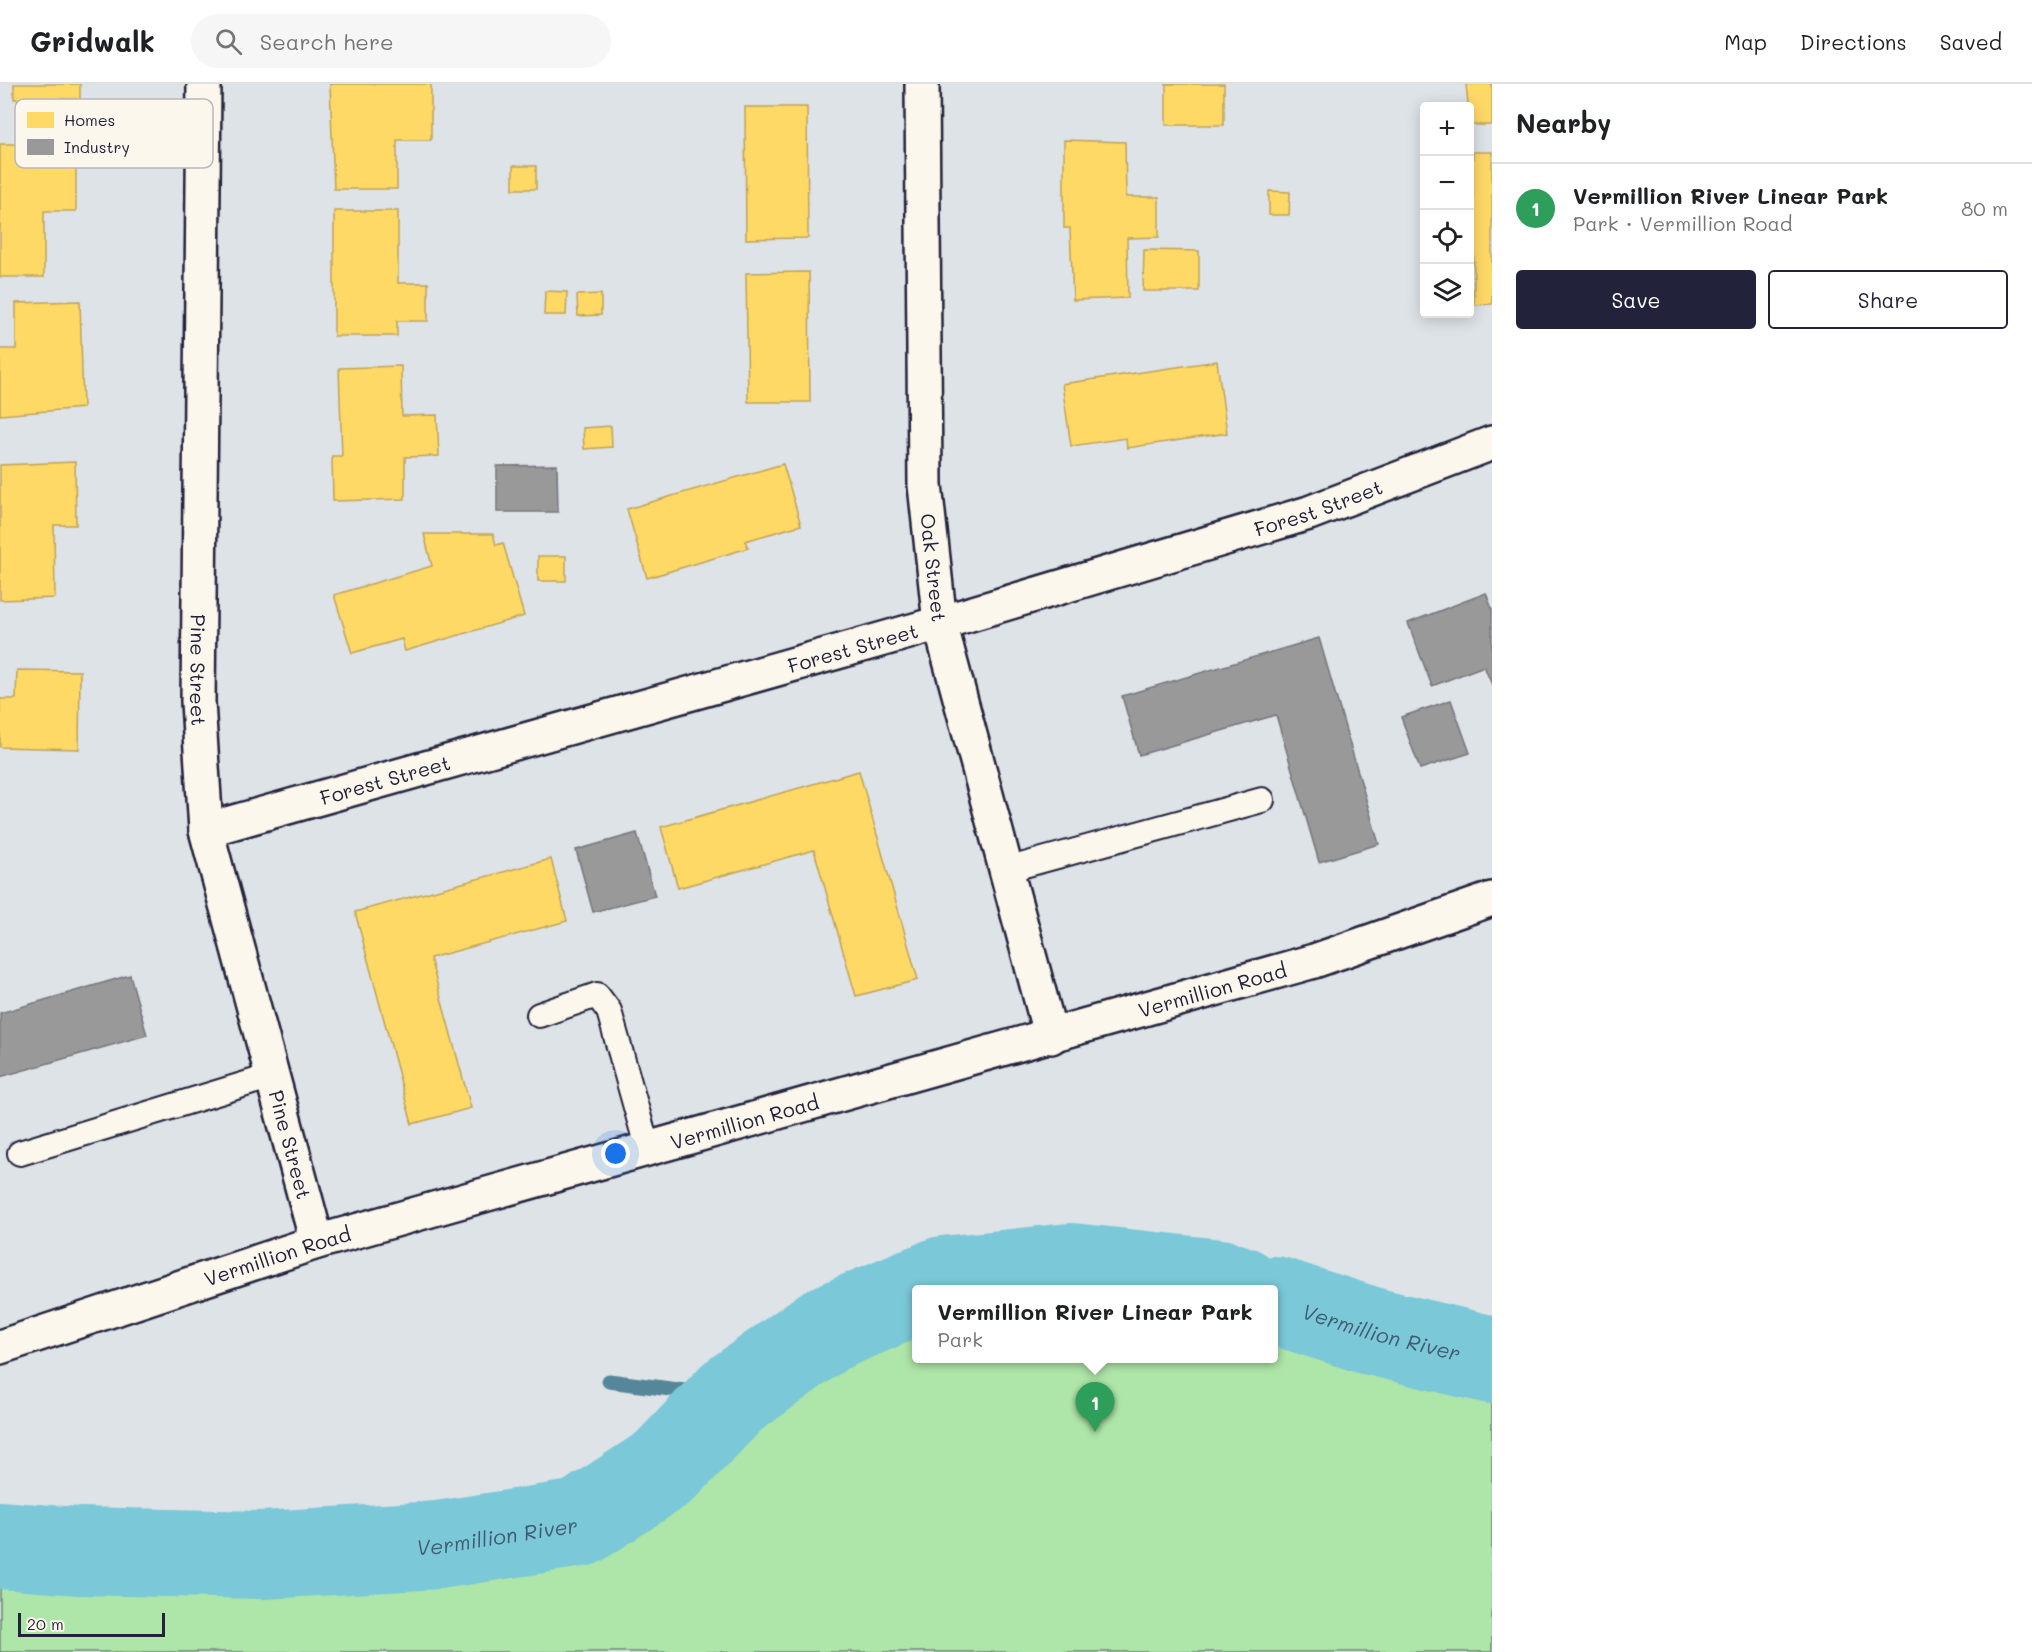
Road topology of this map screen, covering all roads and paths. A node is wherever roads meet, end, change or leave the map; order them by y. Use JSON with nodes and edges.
{"nodes":[{"id":1,"x":204,"y":84,"type":"edge"},
{"id":2,"x":922,"y":84,"type":"edge"},
{"id":3,"x":204,"y":99,"type":"edge"},
{"id":4,"x":203,"y":168,"type":"edge"},
{"id":5,"x":1492,"y":443,"type":"edge"},
{"id":6,"x":940,"y":623,"type":"junction"},
{"id":7,"x":1262,"y":800,"type":"dead end"},
{"id":8,"x":206,"y":830,"type":"junction"},
{"id":9,"x":1006,"y":870,"type":"junction"},
{"id":10,"x":1492,"y":899,"type":"edge"},
{"id":11,"x":539,"y":1015,"type":"dead end"},
{"id":12,"x":1051,"y":1037,"type":"junction"},
{"id":13,"x":272,"y":1076,"type":"junction"},
{"id":14,"x":648,"y":1150,"type":"junction"},
{"id":15,"x":20,"y":1153,"type":"dead end"},
{"id":16,"x":317,"y":1242,"type":"junction"},
{"id":17,"x":0,"y":1347,"type":"edge"}],
"edges":[{"from":1,"to":3,"type":"street","name":"Pine Street"},
{"from":2,"to":6,"type":"street","name":"Oak Street"},
{"from":4,"to":8,"type":"street","name":"Pine Street"},
{"from":5,"to":6,"type":"street","name":"Forest Street"},
{"from":6,"to":8,"type":"street","name":"Forest Street"},
{"from":6,"to":9,"type":"street","name":"Oak Street"},
{"from":7,"to":9,"type":"lane"},
{"from":8,"to":13,"type":"street","name":"Pine Street"},
{"from":9,"to":12,"type":"street","name":"Oak Street"},
{"from":10,"to":12,"type":"street","name":"Vermillion Road"},
{"from":11,"to":14,"type":"lane"},
{"from":12,"to":14,"type":"street","name":"Vermillion Road"},
{"from":13,"to":15,"type":"lane"},
{"from":13,"to":16,"type":"street","name":"Pine Street"},
{"from":14,"to":16,"type":"street","name":"Vermillion Road"},
{"from":16,"to":17,"type":"street","name":"Vermillion Road"}]}
